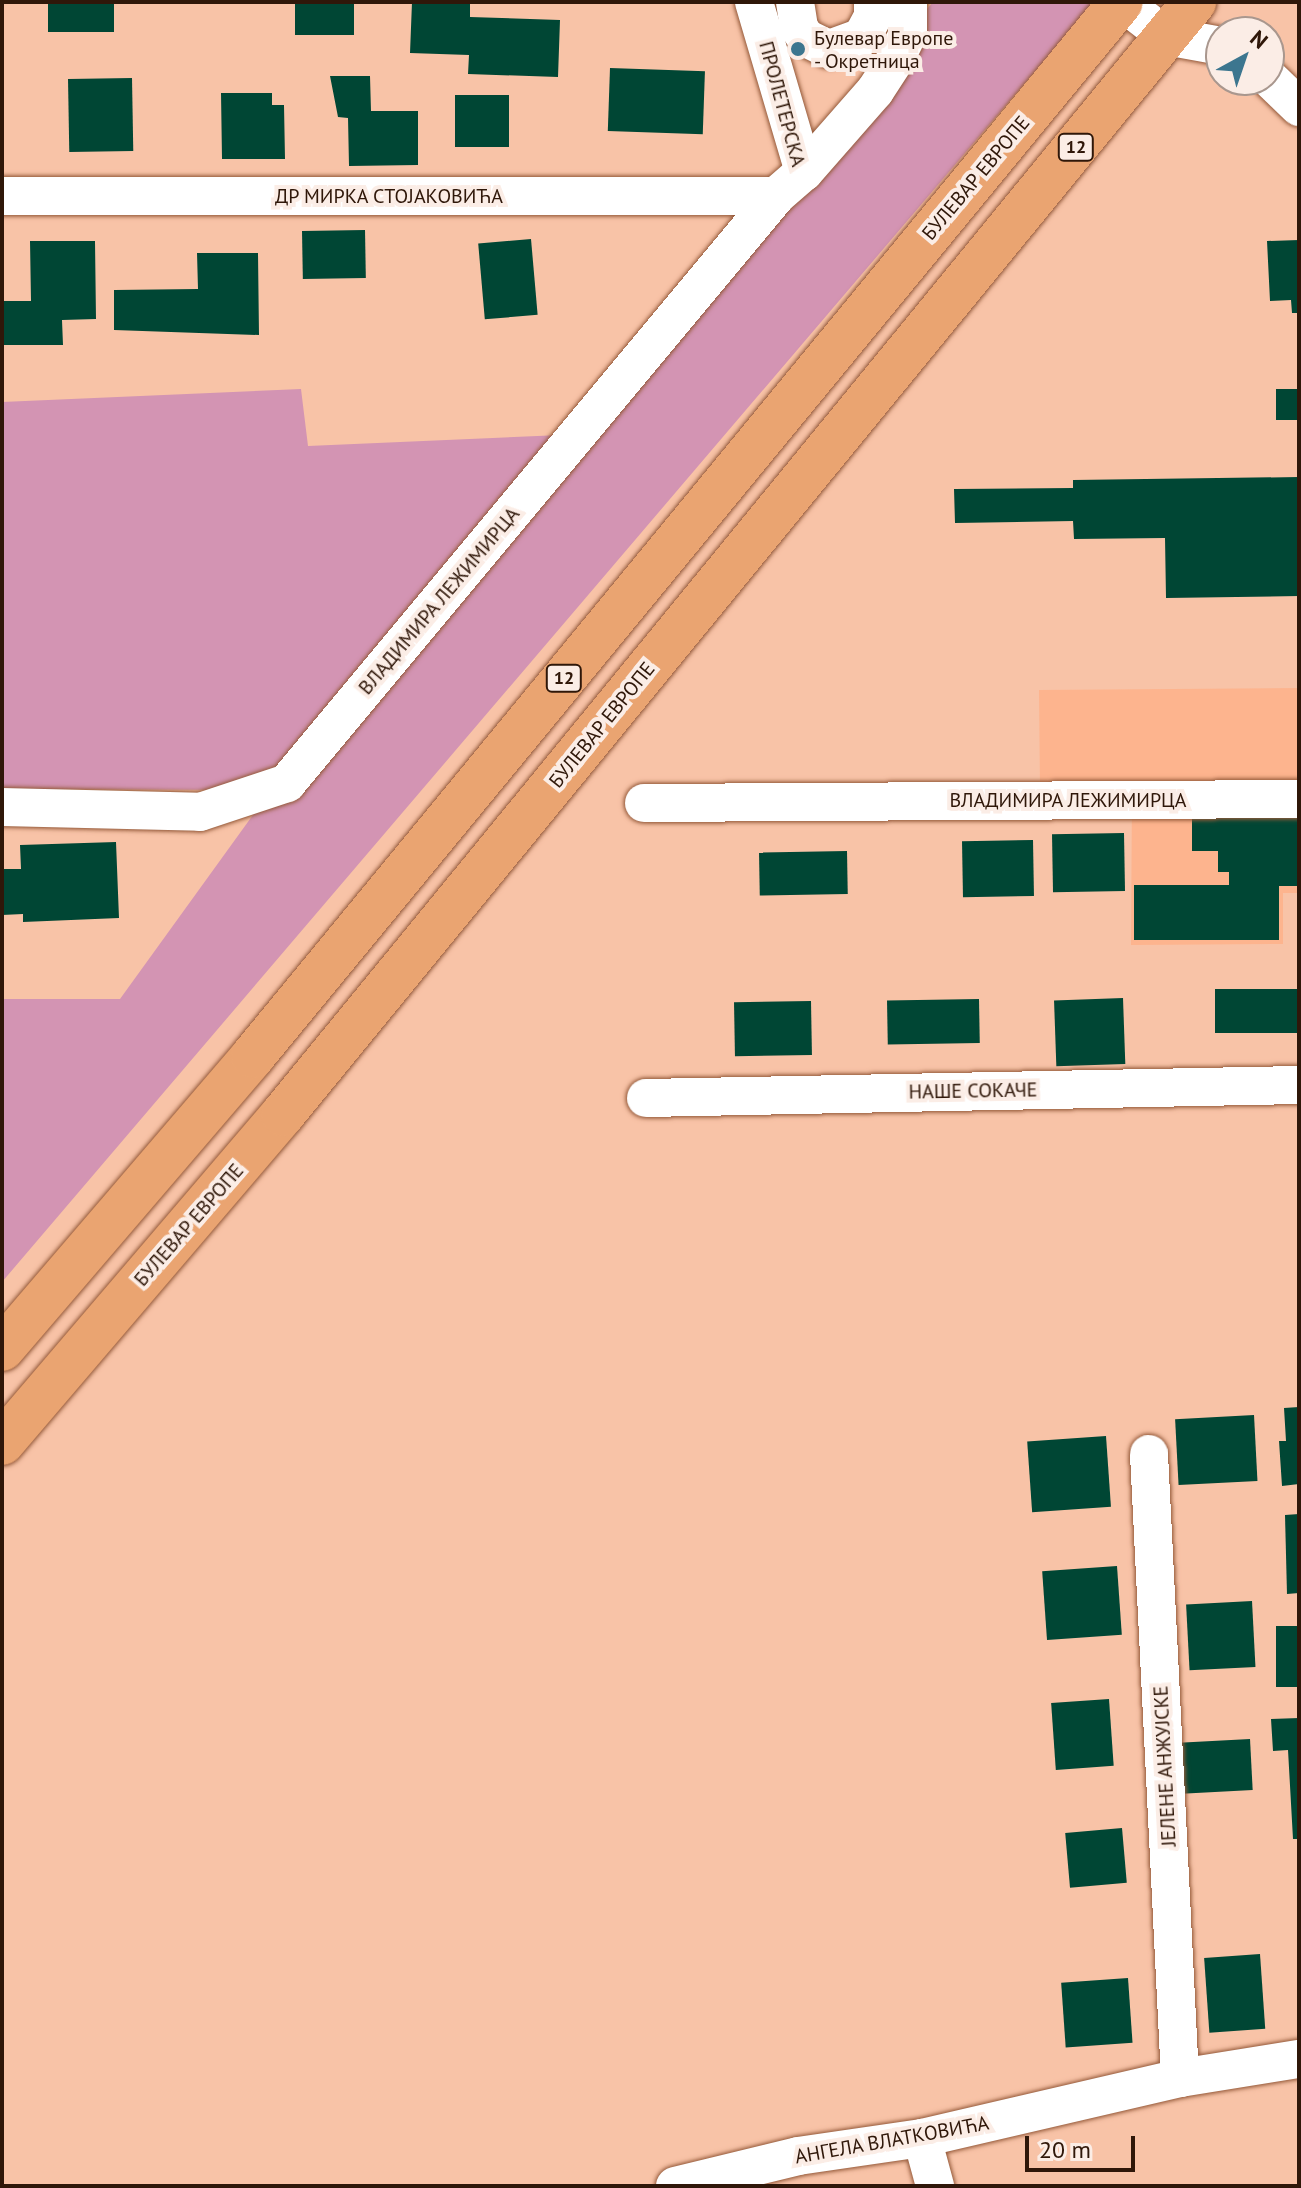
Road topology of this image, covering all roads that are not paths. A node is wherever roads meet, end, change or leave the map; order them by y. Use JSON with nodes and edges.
{"nodes":[{"id":1,"x":754,"y":2,"type":"edge"},
{"id":2,"x":883,"y":2,"type":"edge"},
{"id":3,"x":1122,"y":2,"type":"edge"},
{"id":4,"x":1194,"y":2,"type":"edge"},
{"id":5,"x":788,"y":3,"type":"edge"},
{"id":6,"x":1166,"y":36,"type":"junction"},
{"id":7,"x":1205,"y":43,"type":"edge"},
{"id":8,"x":790,"y":184,"type":"junction"},
{"id":9,"x":2,"y":196,"type":"edge"},
{"id":10,"x":1299,"y":799,"type":"edge"},
{"id":11,"x":644,"y":803,"type":"dead end"},
{"id":12,"x":2,"y":807,"type":"edge"},
{"id":13,"x":1299,"y":1085,"type":"edge"},
{"id":14,"x":646,"y":1098,"type":"dead end"},
{"id":15,"x":2,"y":1349,"type":"edge"},
{"id":16,"x":2,"y":1443,"type":"edge"},
{"id":17,"x":1149,"y":1454,"type":"dead end"},
{"id":18,"x":1299,"y":2059,"type":"edge"},
{"id":19,"x":1180,"y":2078,"type":"junction"},
{"id":20,"x":922,"y":2138,"type":"junction"},
{"id":21,"x":675,"y":2186,"type":"edge"},
{"id":22,"x":935,"y":2186,"type":"edge"}],
"edges":[{"from":1,"to":8,"type":"street","name":"ПРОЛЕТЕРСКА"},
{"from":2,"to":5,"type":"street"},
{"from":2,"to":8,"type":"street","name":"ВЛАДИМИРА ЛЕЖИМИРЦА"},
{"from":3,"to":6,"type":"street"},
{"from":3,"to":15,"type":"main road","name":"БУЛЕВАР ЕВРОПЕ","number":"12"},
{"from":4,"to":6,"type":"main road","name":"БУЛЕВАР ЕВРОПЕ","number":"12"},
{"from":6,"to":7,"type":"street"},
{"from":6,"to":16,"type":"main road","name":"БУЛЕВАР ЕВРОПЕ","number":"12"},
{"from":8,"to":9,"type":"street","name":"ДР МИРКА СТОЈАКОВИЋА"},
{"from":8,"to":12,"type":"street","name":"ВЛАДИМИРА ЛЕЖИМИРЦА"},
{"from":10,"to":11,"type":"street","name":"ВЛАДИМИРА ЛЕЖИМИРЦА"},
{"from":13,"to":14,"type":"street","name":"НАШЕ СОКАЧЕ"},
{"from":17,"to":19,"type":"street","name":"ЈЕЛЕНЕ АНЖУЈСКЕ"},
{"from":18,"to":19,"type":"street","name":"АНГЕЛА ВЛАТКОВИЋА"},
{"from":19,"to":20,"type":"street","name":"АНГЕЛА ВЛАТКОВИЋА"},
{"from":20,"to":21,"type":"street","name":"АНГЕЛА ВЛАТКОВИЋА"},
{"from":20,"to":22,"type":"street"}]}
